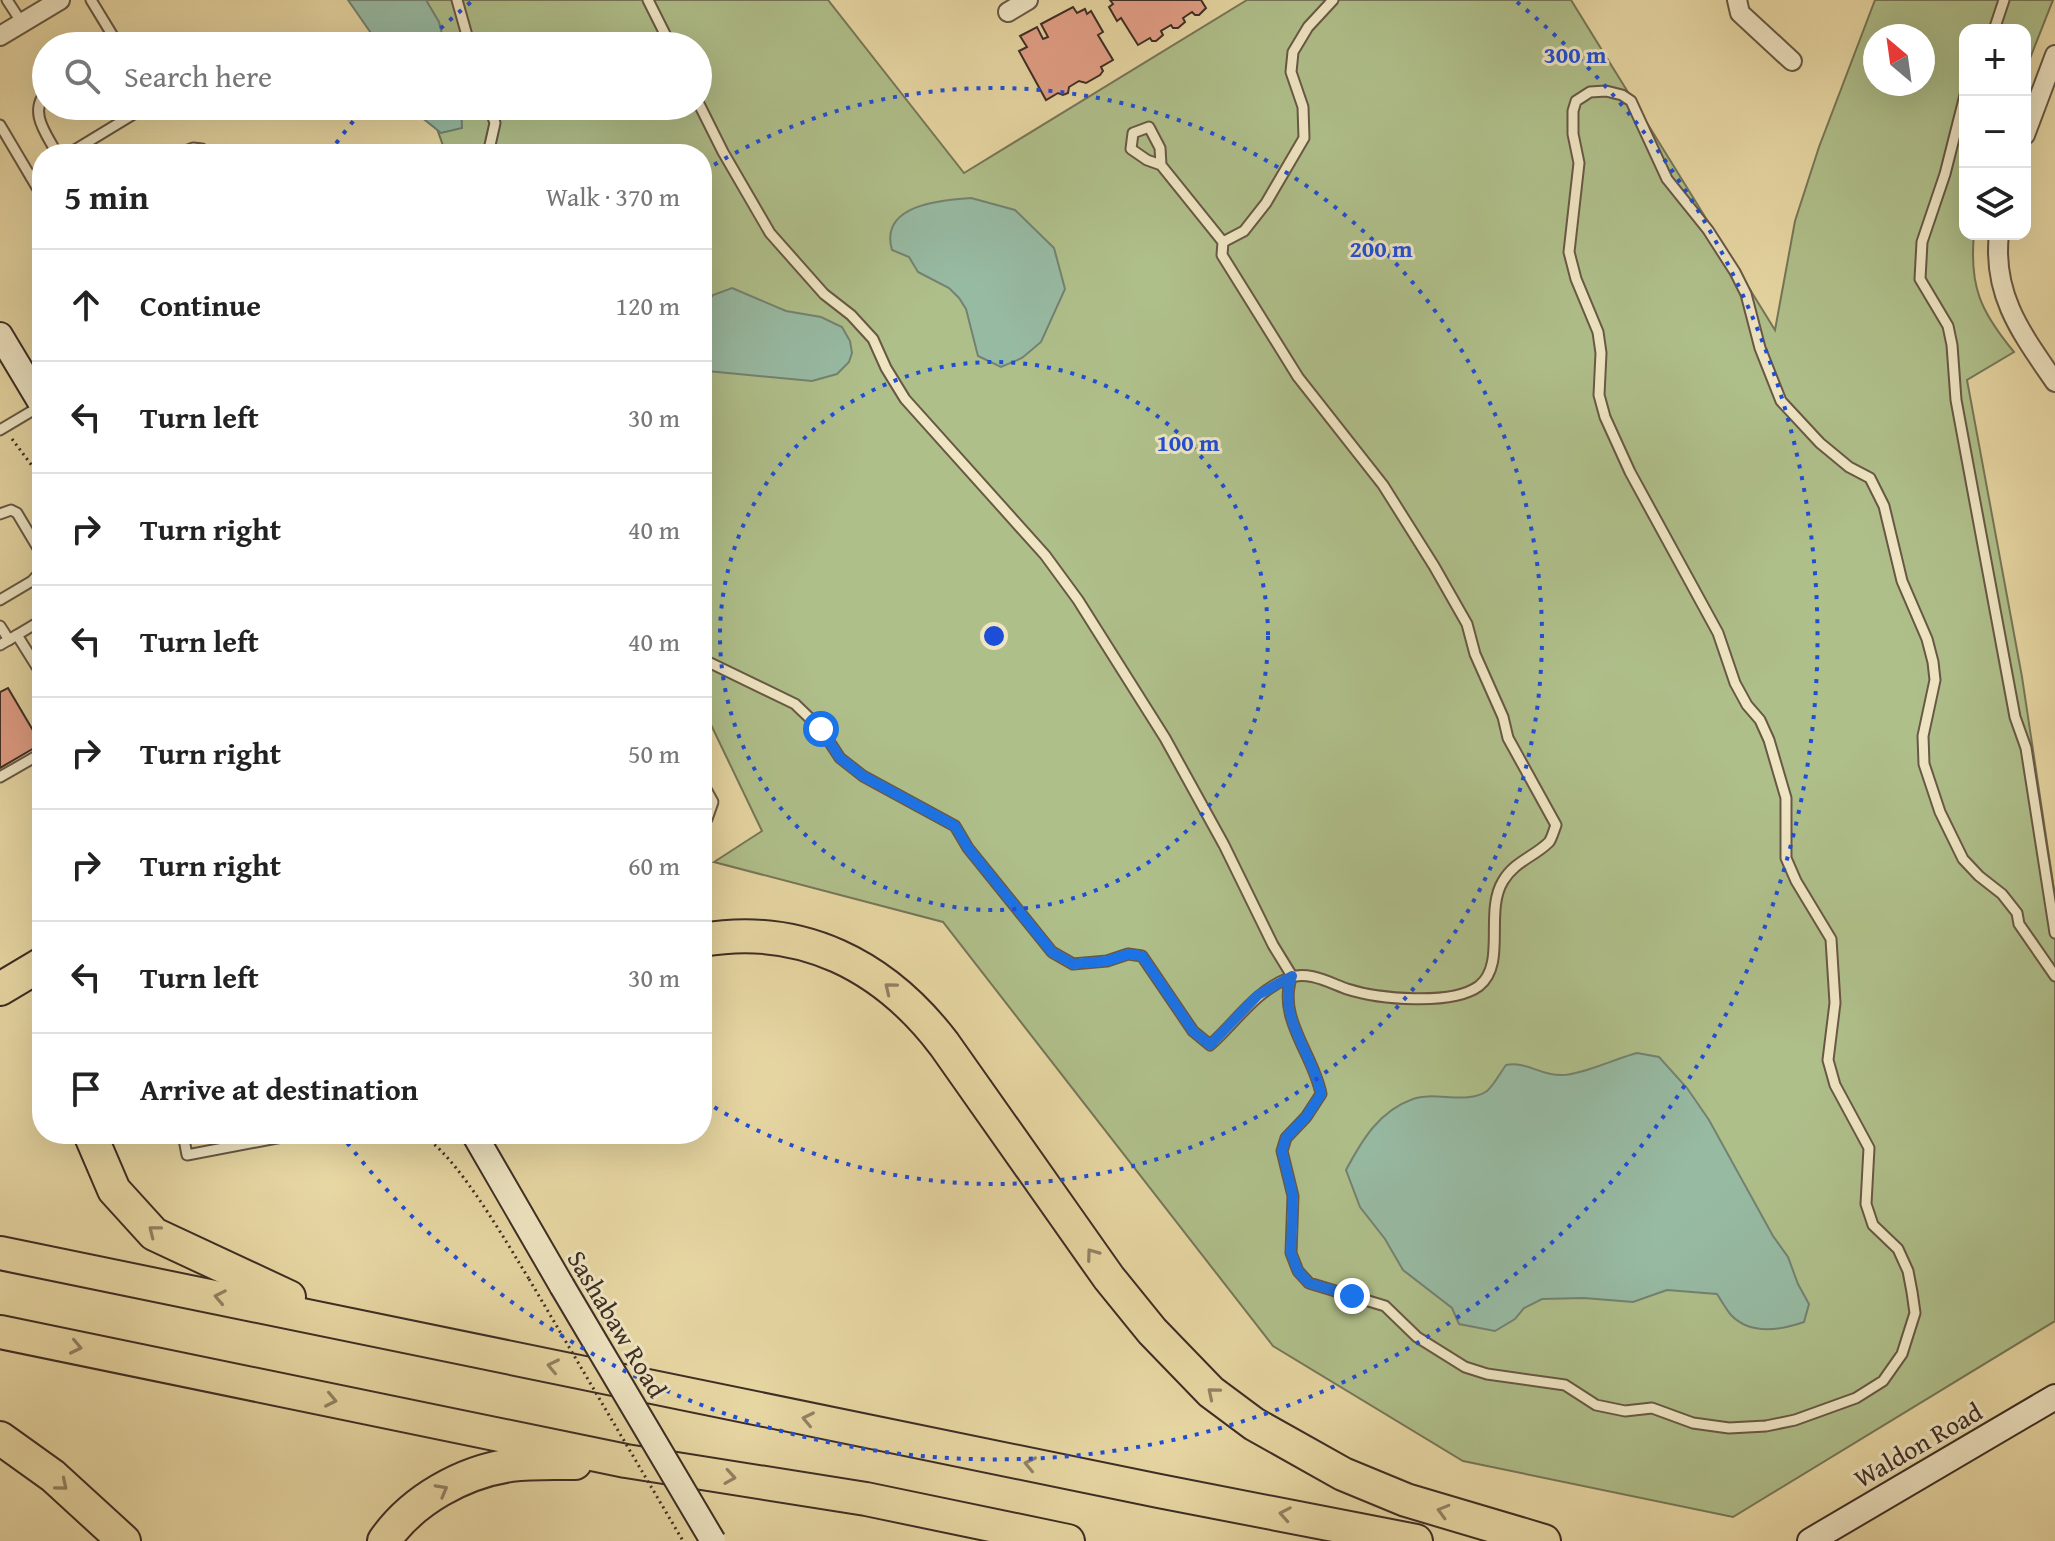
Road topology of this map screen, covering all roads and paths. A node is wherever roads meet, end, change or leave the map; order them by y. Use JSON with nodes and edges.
{"nodes":[{"id":1,"x":7,"y":0,"type":"edge"},
{"id":2,"x":60,"y":0,"type":"edge"},
{"id":3,"x":91,"y":0,"type":"edge"},
{"id":4,"x":457,"y":0,"type":"edge"},
{"id":5,"x":648,"y":0,"type":"edge"},
{"id":6,"x":1028,"y":0,"type":"edge"},
{"id":7,"x":1333,"y":0,"type":"edge"},
{"id":8,"x":1737,"y":0,"type":"edge"},
{"id":9,"x":2004,"y":0,"type":"edge"},
{"id":10,"x":1008,"y":12,"type":"dead end"},
{"id":11,"x":22,"y":23,"type":"junction"},
{"id":12,"x":1996,"y":24,"type":"edge"},
{"id":13,"x":110,"y":32,"type":"edge"},
{"id":14,"x":466,"y":32,"type":"edge"},
{"id":15,"x":664,"y":32,"type":"edge"},
{"id":16,"x":0,"y":36,"type":"edge"},
{"id":17,"x":2055,"y":55,"type":"edge"},
{"id":18,"x":1792,"y":61,"type":"dead end"},
{"id":19,"x":1965,"y":96,"type":"edge"},
{"id":20,"x":2031,"y":119,"type":"edge"},
{"id":21,"x":38,"y":120,"type":"edge"},
{"id":22,"x":124,"y":120,"type":"edge"},
{"id":23,"x":494,"y":120,"type":"edge"},
{"id":24,"x":707,"y":120,"type":"edge"},
{"id":25,"x":0,"y":125,"type":"edge"},
{"id":26,"x":51,"y":144,"type":"edge"},
{"id":27,"x":84,"y":144,"type":"edge"},
{"id":28,"x":490,"y":144,"type":"edge"},
{"id":29,"x":1161,"y":165,"type":"dead end"},
{"id":30,"x":31,"y":177,"type":"edge"},
{"id":31,"x":1999,"y":240,"type":"edge"},
{"id":32,"x":1223,"y":242,"type":"junction"},
{"id":33,"x":0,"y":335,"type":"edge"},
{"id":34,"x":2055,"y":382,"type":"edge"},
{"id":35,"x":32,"y":388,"type":"edge"},
{"id":36,"x":32,"y":411,"type":"edge"},
{"id":37,"x":3,"y":429,"type":"edge"},
{"id":38,"x":32,"y":467,"type":"edge"},
{"id":39,"x":0,"y":514,"type":"edge"},
{"id":40,"x":32,"y":538,"type":"edge"},
{"id":41,"x":32,"y":581,"type":"edge"},
{"id":42,"x":0,"y":600,"type":"edge"},
{"id":43,"x":0,"y":626,"type":"edge"},
{"id":44,"x":32,"y":626,"type":"edge"},
{"id":45,"x":9,"y":640,"type":"edge"},
{"id":46,"x":32,"y":664,"type":"edge"},
{"id":47,"x":712,"y":664,"type":"edge"},
{"id":48,"x":32,"y":759,"type":"edge"},
{"id":49,"x":0,"y":777,"type":"edge"},
{"id":50,"x":2055,"y":933,"type":"edge"},
{"id":51,"x":712,"y":940,"type":"edge"},
{"id":52,"x":32,"y":970,"type":"edge"},
{"id":53,"x":1292,"y":976,"type":"junction"},
{"id":54,"x":2055,"y":976,"type":"edge"},
{"id":55,"x":0,"y":989,"type":"edge"},
{"id":56,"x":92,"y":1144,"type":"edge"},
{"id":57,"x":185,"y":1144,"type":"edge"},
{"id":58,"x":245,"y":1144,"type":"edge"},
{"id":59,"x":432,"y":1144,"type":"edge"},
{"id":60,"x":480,"y":1144,"type":"edge"},
{"id":61,"x":0,"y":1253,"type":"edge"},
{"id":62,"x":378,"y":1329,"type":"junction"},
{"id":63,"x":0,"y":1332,"type":"edge"},
{"id":64,"x":2055,"y":1397,"type":"edge"},
{"id":65,"x":0,"y":1438,"type":"edge"},
{"id":66,"x":626,"y":1461,"type":"junction"},
{"id":67,"x":124,"y":1541,"type":"edge"},
{"id":68,"x":384,"y":1541,"type":"edge"},
{"id":69,"x":683,"y":1541,"type":"edge"},
{"id":70,"x":713,"y":1541,"type":"edge"},
{"id":71,"x":1068,"y":1541,"type":"edge"},
{"id":72,"x":1416,"y":1541,"type":"edge"},
{"id":73,"x":1544,"y":1541,"type":"edge"},
{"id":74,"x":1810,"y":1541,"type":"edge"}],
"edges":[{"from":1,"to":11,"type":"lane"},
{"from":2,"to":11,"type":"street"},
{"from":3,"to":13,"type":"lane"},
{"from":4,"to":14,"type":"lane"},
{"from":5,"to":15,"type":"lane"},
{"from":6,"to":10,"type":"street"},
{"from":7,"to":32,"type":"lane"},
{"from":8,"to":18,"type":"street"},
{"from":9,"to":12,"type":"lane"},
{"from":11,"to":16,"type":"street"},
{"from":17,"to":20,"type":"street"},
{"from":19,"to":50,"type":"lane"},
{"from":21,"to":26,"type":"lane"},
{"from":22,"to":27,"type":"lane"},
{"from":23,"to":28,"type":"lane"},
{"from":24,"to":53,"type":"lane"},
{"from":25,"to":30,"type":"lane"},
{"from":29,"to":32,"type":"lane"},
{"from":31,"to":34,"type":"street"},
{"from":32,"to":53,"type":"lane"},
{"from":33,"to":35,"type":"main road"},
{"from":36,"to":37,"type":"lane"},
{"from":37,"to":38,"type":"path"},
{"from":39,"to":40,"type":"lane"},
{"from":41,"to":42,"type":"lane"},
{"from":43,"to":45,"type":"lane"},
{"from":44,"to":45,"type":"lane"},
{"from":45,"to":46,"type":"lane"},
{"from":47,"to":53,"type":"lane"},
{"from":48,"to":49,"type":"lane"},
{"from":73,"to":51,"type":"highway","one_way":true},
{"from":52,"to":55,"type":"highway"},
{"from":53,"to":54,"type":"lane"},
{"from":62,"to":56,"type":"highway","one_way":true},
{"from":57,"to":58,"type":"lane"},
{"from":59,"to":69,"type":"path","bridge":true},
{"from":60,"to":70,"type":"main road","name":"Sashabaw Road","bridge":true},
{"from":62,"to":61,"type":"highway","one_way":true},
{"from":72,"to":62,"type":"highway","one_way":true},
{"from":63,"to":66,"type":"highway","one_way":true},
{"from":64,"to":74,"type":"main road","name":"Waldon Road"},
{"from":65,"to":67,"type":"highway","one_way":true},
{"from":68,"to":66,"type":"highway","one_way":true},
{"from":66,"to":71,"type":"highway","one_way":true}]}
